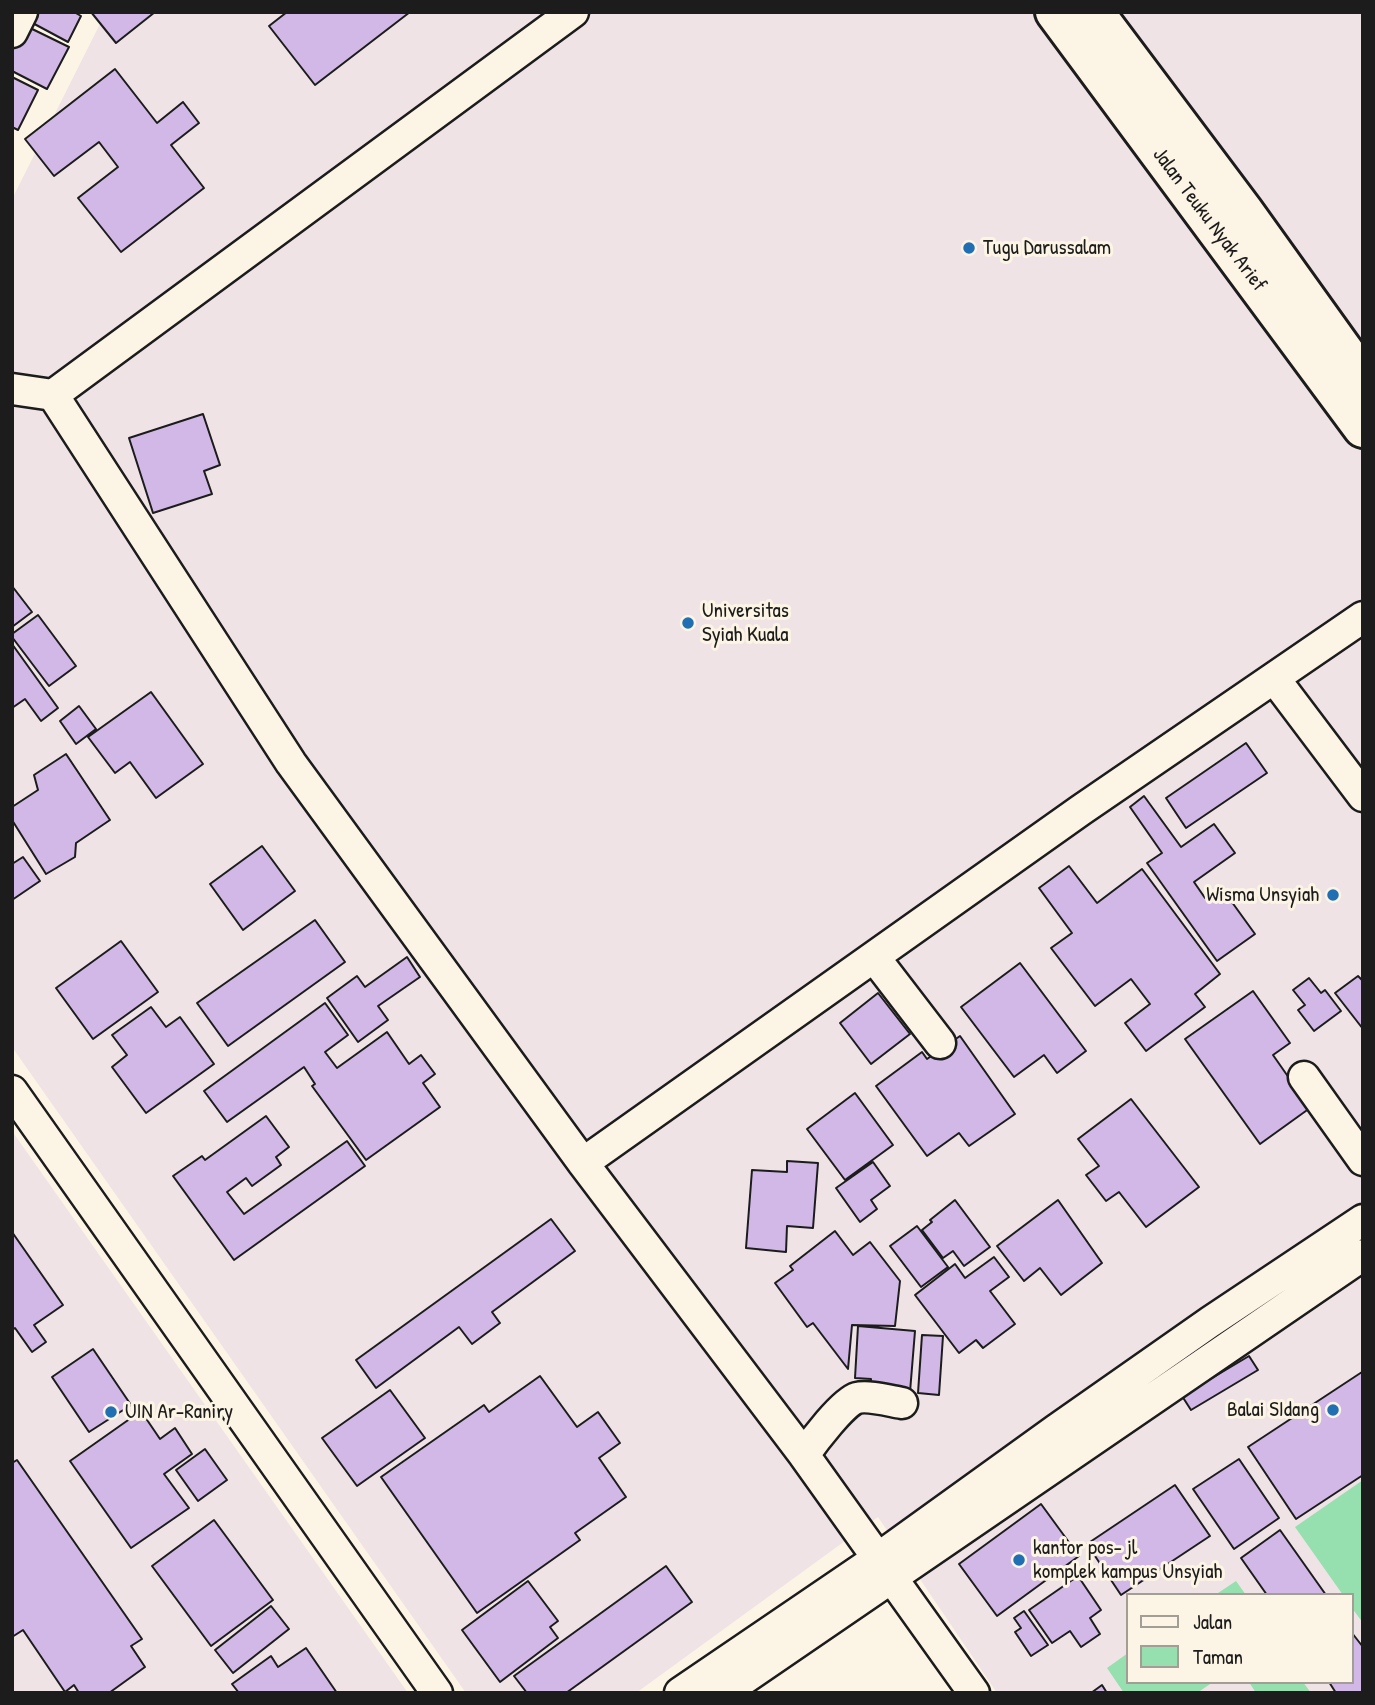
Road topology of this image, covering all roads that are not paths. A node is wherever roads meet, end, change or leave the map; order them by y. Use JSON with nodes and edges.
{"nodes":[{"id":1,"x":22,"y":12,"type":"edge"},
{"id":2,"x":573,"y":12,"type":"edge"},
{"id":3,"x":1055,"y":12,"type":"edge"},
{"id":4,"x":1094,"y":12,"type":"edge"},
{"id":5,"x":12,"y":32,"type":"edge"},
{"id":6,"x":1363,"y":378,"type":"edge"},
{"id":7,"x":12,"y":389,"type":"edge"},
{"id":8,"x":53,"y":395,"type":"junction"},
{"id":9,"x":1363,"y":428,"type":"edge"},
{"id":10,"x":1363,"y":617,"type":"edge"},
{"id":11,"x":1274,"y":678,"type":"junction"},
{"id":12,"x":1363,"y":796,"type":"edge"},
{"id":13,"x":874,"y":957,"type":"junction"},
{"id":14,"x":940,"y":1043,"type":"dead end"},
{"id":15,"x":1304,"y":1077,"type":"dead end"},
{"id":16,"x":12,"y":1091,"type":"edge"},
{"id":17,"x":1363,"y":1160,"type":"edge"},
{"id":18,"x":583,"y":1163,"type":"junction"},
{"id":19,"x":1363,"y":1220,"type":"edge"},
{"id":20,"x":1363,"y":1255,"type":"edge"},
{"id":21,"x":902,"y":1403,"type":"dead end"},
{"id":22,"x":804,"y":1455,"type":"junction"},
{"id":23,"x":884,"y":1568,"type":"junction"},
{"id":24,"x":437,"y":1693,"type":"edge"},
{"id":25,"x":680,"y":1693,"type":"edge"},
{"id":26,"x":723,"y":1693,"type":"edge"},
{"id":27,"x":974,"y":1693,"type":"edge"}],
"edges":[{"from":1,"to":5,"type":"street"},
{"from":2,"to":8,"type":"street"},
{"from":3,"to":9,"type":"main road","name":"Jalan Teuku Nyak Arief"},
{"from":4,"to":6,"type":"main road","name":"Jalan Teuku Nyak Arief"},
{"from":7,"to":8,"type":"street"},
{"from":8,"to":18,"type":"street"},
{"from":10,"to":11,"type":"street"},
{"from":11,"to":12,"type":"street"},
{"from":11,"to":13,"type":"street"},
{"from":13,"to":14,"type":"street"},
{"from":13,"to":18,"type":"street"},
{"from":15,"to":17,"type":"street"},
{"from":16,"to":24,"type":"street"},
{"from":18,"to":22,"type":"street"},
{"from":19,"to":23,"type":"street"},
{"from":20,"to":23,"type":"street"},
{"from":21,"to":22,"type":"street"},
{"from":22,"to":23,"type":"street"},
{"from":23,"to":25,"type":"street"},
{"from":23,"to":26,"type":"street"},
{"from":23,"to":27,"type":"street"}]}
